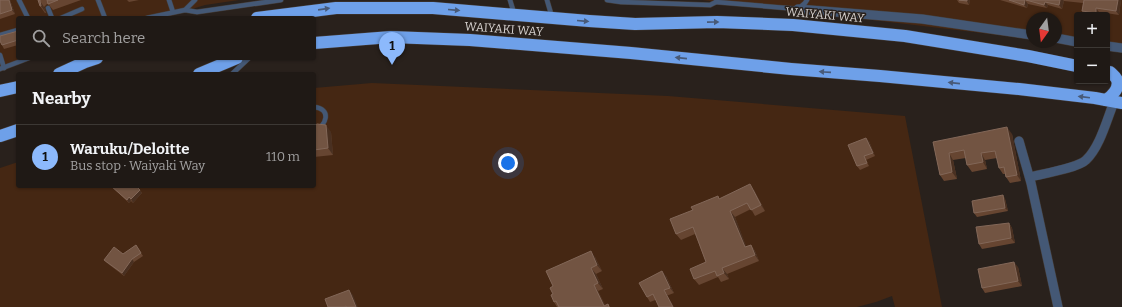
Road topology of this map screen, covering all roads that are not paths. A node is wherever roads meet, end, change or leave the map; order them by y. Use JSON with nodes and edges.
{"nodes":[{"id":1,"x":19,"y":0,"type":"edge"},
{"id":2,"x":98,"y":0,"type":"edge"},
{"id":3,"x":169,"y":0,"type":"edge"},
{"id":4,"x":195,"y":0,"type":"edge"},
{"id":5,"x":281,"y":0,"type":"edge"},
{"id":6,"x":510,"y":0,"type":"edge"},
{"id":7,"x":546,"y":0,"type":"edge"},
{"id":8,"x":607,"y":0,"type":"edge"},
{"id":9,"x":807,"y":0,"type":"edge"},
{"id":10,"x":717,"y":1,"type":"edge"},
{"id":11,"x":386,"y":4,"type":"edge"},
{"id":12,"x":48,"y":8,"type":"edge"},
{"id":13,"x":798,"y":9,"type":"junction"},
{"id":14,"x":82,"y":10,"type":"dead end"},
{"id":15,"x":185,"y":10,"type":"junction"},
{"id":16,"x":173,"y":12,"type":"junction"},
{"id":17,"x":515,"y":15,"type":"junction"},
{"id":18,"x":27,"y":16,"type":"edge"},
{"id":19,"x":51,"y":16,"type":"edge"},
{"id":20,"x":66,"y":16,"type":"edge"},
{"id":21,"x":104,"y":16,"type":"edge"},
{"id":22,"x":156,"y":16,"type":"edge"},
{"id":23,"x":273,"y":16,"type":"edge"},
{"id":24,"x":552,"y":18,"type":"junction"},
{"id":25,"x":16,"y":31,"type":"edge"},
{"id":26,"x":1026,"y":34,"type":"edge"},
{"id":27,"x":0,"y":35,"type":"edge"},
{"id":28,"x":1062,"y":39,"type":"edge"},
{"id":29,"x":1074,"y":41,"type":"edge"},
{"id":30,"x":316,"y":43,"type":"edge"},
{"id":31,"x":1110,"y":46,"type":"edge"},
{"id":32,"x":1122,"y":48,"type":"edge"},
{"id":33,"x":0,"y":55,"type":"edge"},
{"id":34,"x":24,"y":60,"type":"edge"},
{"id":35,"x":92,"y":60,"type":"edge"},
{"id":36,"x":232,"y":60,"type":"edge"},
{"id":37,"x":247,"y":60,"type":"edge"},
{"id":38,"x":1074,"y":65,"type":"edge"},
{"id":39,"x":2,"y":68,"type":"edge"},
{"id":40,"x":63,"y":72,"type":"edge"},
{"id":41,"x":204,"y":72,"type":"edge"},
{"id":42,"x":234,"y":72,"type":"edge"},
{"id":43,"x":1113,"y":73,"type":"edge"},
{"id":44,"x":16,"y":87,"type":"edge"},
{"id":45,"x":0,"y":91,"type":"edge"},
{"id":46,"x":1114,"y":102,"type":"edge"},
{"id":47,"x":316,"y":106,"type":"edge"},
{"id":48,"x":316,"y":130,"type":"edge"},
{"id":49,"x":16,"y":131,"type":"edge"},
{"id":50,"x":0,"y":136,"type":"edge"},
{"id":51,"x":1019,"y":141,"type":"dead end"},
{"id":52,"x":1030,"y":177,"type":"junction"},
{"id":53,"x":1058,"y":307,"type":"edge"}],
"edges":[{"from":1,"to":18,"type":"lane"},
{"from":2,"to":21,"type":"lane"},
{"from":3,"to":16,"type":"lane"},
{"from":4,"to":15,"type":"lane"},
{"from":5,"to":15,"type":"lane"},
{"from":6,"to":17,"type":"lane"},
{"from":7,"to":24,"type":"lane"},
{"from":8,"to":10,"type":"lane"},
{"from":9,"to":13,"type":"lane"},
{"from":10,"to":13,"type":"lane"},
{"from":11,"to":17,"type":"highway","name":"WAIYAKI WAY","one_way":true},
{"from":23,"to":11,"type":"highway","name":"WAIYAKI WAY","one_way":true},
{"from":12,"to":19,"type":"lane"},
{"from":13,"to":26,"type":"street"},
{"from":14,"to":20,"type":"lane"},
{"from":15,"to":16,"type":"lane"},
{"from":16,"to":22,"type":"lane"},
{"from":17,"to":24,"type":"highway","name":"WAIYAKI WAY"},
{"from":24,"to":38,"type":"highway","name":"WAIYAKI WAY","one_way":true},
{"from":25,"to":27,"type":"lane"},
{"from":28,"to":29,"type":"street"},
{"from":46,"to":30,"type":"highway","name":"WAIYAKI WAY","one_way":true},
{"from":31,"to":32,"type":"street"},
{"from":33,"to":39,"type":"lane"},
{"from":34,"to":39,"type":"lane"},
{"from":35,"to":40,"type":"highway"},
{"from":36,"to":41,"type":"highway"},
{"from":37,"to":42,"type":"lane"},
{"from":43,"to":46,"type":"highway"},
{"from":44,"to":45,"type":"highway"},
{"from":46,"to":52,"type":"street"},
{"from":47,"to":48,"type":"lane"},
{"from":49,"to":50,"type":"highway"},
{"from":51,"to":52,"type":"street"},
{"from":52,"to":53,"type":"street"}]}
